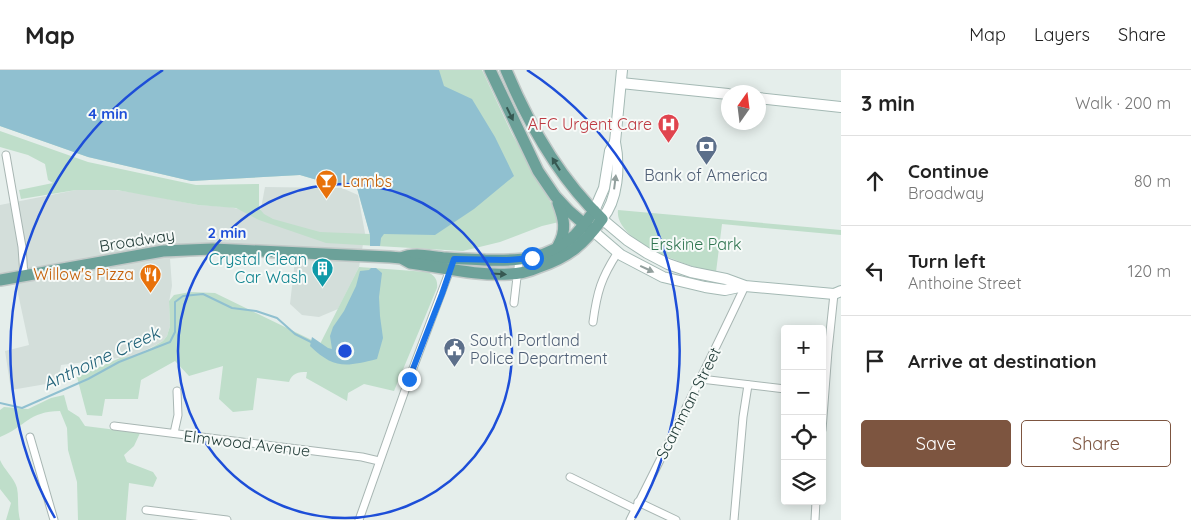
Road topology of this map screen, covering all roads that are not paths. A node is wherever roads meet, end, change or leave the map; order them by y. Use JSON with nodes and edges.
{"nodes":[{"id":1,"x":490,"y":70,"type":"edge"},
{"id":2,"x":506,"y":70,"type":"edge"},
{"id":3,"x":622,"y":70,"type":"edge"},
{"id":4,"x":621,"y":83,"type":"junction"},
{"id":5,"x":721,"y":93,"type":"edge"},
{"id":6,"x":766,"y":99,"type":"edge"},
{"id":7,"x":841,"y":107,"type":"edge"},
{"id":8,"x":6,"y":155,"type":"dead end"},
{"id":9,"x":555,"y":196,"type":"junction"},
{"id":10,"x":598,"y":215,"type":"junction"},
{"id":11,"x":589,"y":228,"type":"junction"},
{"id":12,"x":558,"y":247,"type":"junction"},
{"id":13,"x":618,"y":252,"type":"junction"},
{"id":14,"x":519,"y":260,"type":"junction"},
{"id":15,"x":452,"y":264,"type":"junction"},
{"id":16,"x":517,"y":274,"type":"junction"},
{"id":17,"x":24,"y":276,"type":"junction"},
{"id":18,"x":0,"y":280,"type":"edge"},
{"id":19,"x":745,"y":286,"type":"junction"},
{"id":20,"x":839,"y":294,"type":"edge"},
{"id":21,"x":514,"y":303,"type":"dead end"},
{"id":22,"x":594,"y":322,"type":"dead end"},
{"id":23,"x":826,"y":371,"type":"edge"},
{"id":24,"x":701,"y":379,"type":"junction"},
{"id":25,"x":748,"y":386,"type":"junction"},
{"id":26,"x":781,"y":389,"type":"edge"},
{"id":27,"x":178,"y":392,"type":"dead end"},
{"id":28,"x":114,"y":426,"type":"dead end"},
{"id":29,"x":174,"y":433,"type":"junction"},
{"id":30,"x":30,"y":437,"type":"dead end"},
{"id":31,"x":379,"y":461,"type":"junction"},
{"id":32,"x":570,"y":477,"type":"dead end"},
{"id":33,"x":816,"y":505,"type":"edge"},
{"id":34,"x":637,"y":506,"type":"junction"},
{"id":35,"x":146,"y":510,"type":"dead end"},
{"id":36,"x":54,"y":520,"type":"edge"},
{"id":37,"x":227,"y":520,"type":"edge"},
{"id":38,"x":359,"y":520,"type":"edge"},
{"id":39,"x":630,"y":520,"type":"edge"},
{"id":40,"x":676,"y":520,"type":"edge"},
{"id":41,"x":734,"y":520,"type":"edge"},
{"id":42,"x":815,"y":520,"type":"edge"}],
"edges":[{"from":1,"to":9,"type":"main road","one_way":true},
{"from":10,"to":2,"type":"main road","one_way":true},
{"from":3,"to":4,"type":"main road"},
{"from":4,"to":5,"type":"main road"},
{"from":4,"to":10,"type":"main road"},
{"from":6,"to":7,"type":"main road"},
{"from":8,"to":17,"type":"street"},
{"from":9,"to":11,"type":"main road"},
{"from":9,"to":12,"type":"main road"},
{"from":10,"to":11,"type":"main road"},
{"from":10,"to":19,"type":"main road"},
{"from":11,"to":12,"type":"main road","name":"Broadway"},
{"from":11,"to":13,"type":"main road"},
{"from":11,"to":16,"type":"main road","name":"Broadway"},
{"from":12,"to":14,"type":"main road","name":"Broadway"},
{"from":13,"to":19,"type":"main road","one_way":true},
{"from":13,"to":22,"type":"street"},
{"from":14,"to":15,"type":"main road","name":"Broadway"},
{"from":14,"to":16,"type":"street"},
{"from":15,"to":16,"type":"main road","name":"Broadway","one_way":true},
{"from":15,"to":17,"type":"main road","name":"Broadway"},
{"from":15,"to":31,"type":"street"},
{"from":16,"to":21,"type":"street"},
{"from":17,"to":18,"type":"main road","name":"Broadway"},
{"from":19,"to":20,"type":"main road"},
{"from":19,"to":24,"type":"street","name":"Scamman Street"},
{"from":20,"to":23,"type":"street"},
{"from":24,"to":25,"type":"street"},
{"from":24,"to":34,"type":"street","name":"Scamman Street"},
{"from":25,"to":26,"type":"street"},
{"from":25,"to":41,"type":"street"},
{"from":27,"to":29,"type":"street"},
{"from":28,"to":29,"type":"street","name":"Elmwood Avenue"},
{"from":29,"to":31,"type":"street","name":"Elmwood Avenue"},
{"from":30,"to":36,"type":"street"},
{"from":31,"to":38,"type":"street"},
{"from":32,"to":34,"type":"street"},
{"from":33,"to":42,"type":"street"},
{"from":34,"to":39,"type":"street","name":"Scamman Street"},
{"from":34,"to":40,"type":"street"},
{"from":35,"to":37,"type":"street"}]}
